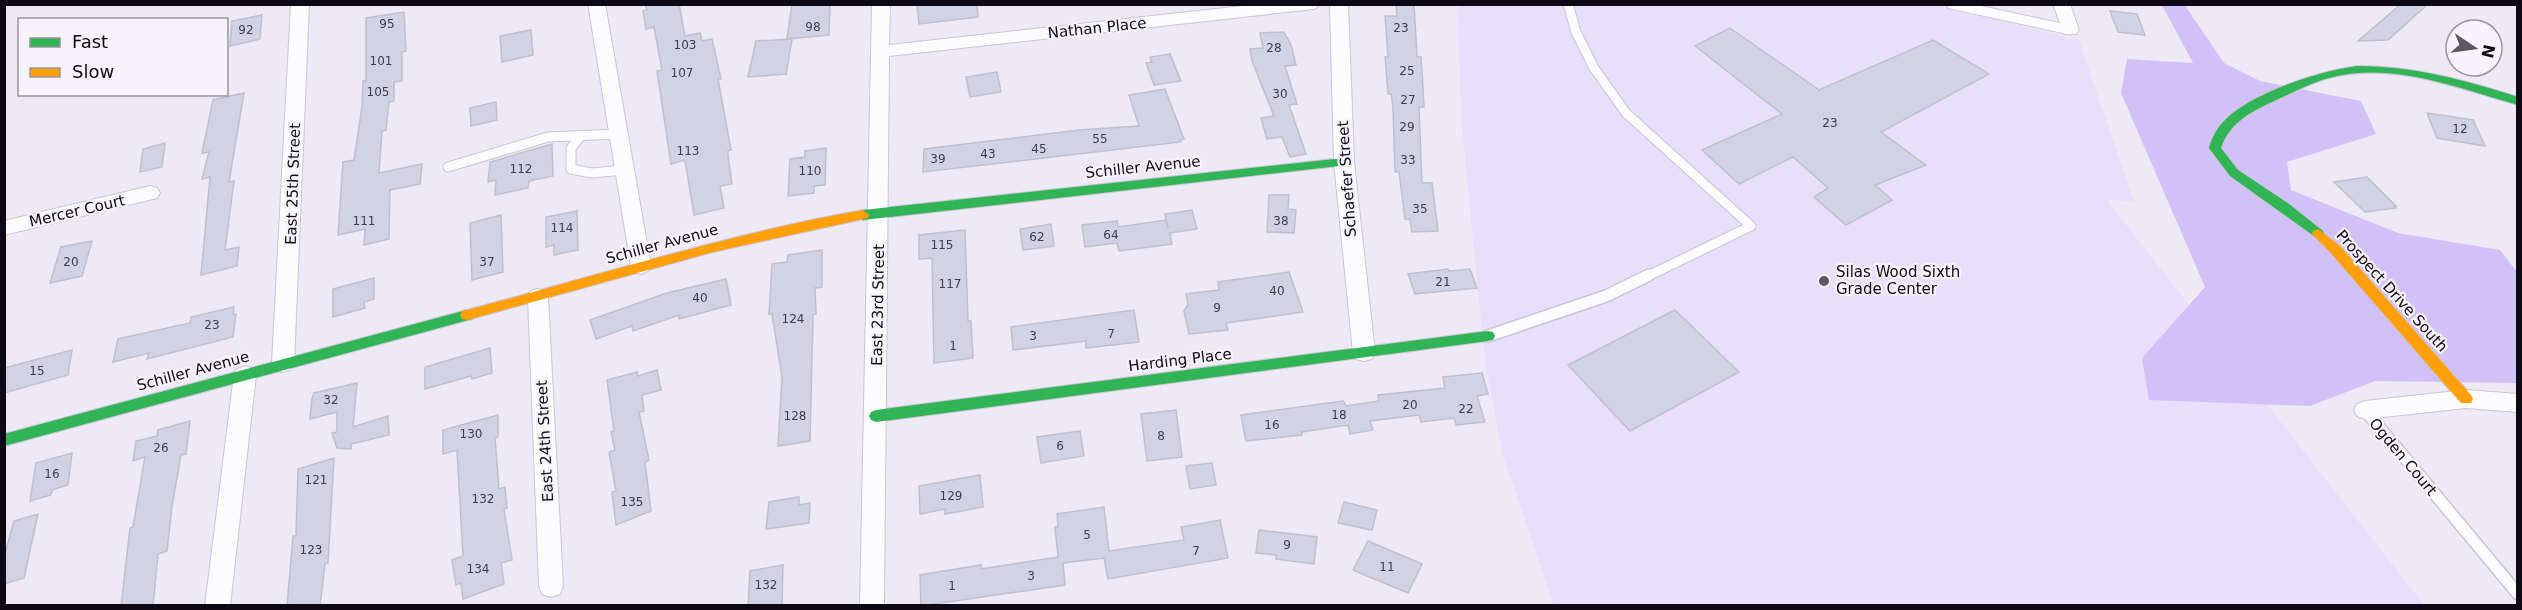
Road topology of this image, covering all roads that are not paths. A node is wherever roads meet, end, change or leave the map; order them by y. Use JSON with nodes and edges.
{"nodes":[{"id":1,"x":300,"y":4,"type":"edge"},
{"id":2,"x":596,"y":4,"type":"edge"},
{"id":3,"x":881,"y":4,"type":"edge"},
{"id":4,"x":1314,"y":4,"type":"edge"},
{"id":5,"x":1339,"y":4,"type":"edge"},
{"id":6,"x":1568,"y":4,"type":"edge"},
{"id":7,"x":1951,"y":4,"type":"edge"},
{"id":8,"x":2061,"y":4,"type":"edge"},
{"id":9,"x":2070,"y":30,"type":"joint"},
{"id":10,"x":881,"y":51,"type":"junction"},
{"id":11,"x":2517,"y":101,"type":"edge"},
{"id":12,"x":617,"y":134,"type":"junction"},
{"id":13,"x":580,"y":137,"type":"junction"},
{"id":14,"x":1344,"y":162,"type":"junction"},
{"id":15,"x":448,"y":167,"type":"dead end"},
{"id":16,"x":625,"y":170,"type":"junction"},
{"id":17,"x":150,"y":194,"type":"dead end"},
{"id":18,"x":879,"y":213,"type":"junction"},
{"id":19,"x":4,"y":228,"type":"edge"},
{"id":20,"x":641,"y":266,"type":"junction"},
{"id":21,"x":538,"y":297,"type":"junction"},
{"id":22,"x":1488,"y":336,"type":"joint"},
{"id":23,"x":1364,"y":353,"type":"junction"},
{"id":24,"x":283,"y":363,"type":"junction"},
{"id":25,"x":244,"y":375,"type":"junction"},
{"id":26,"x":2466,"y":399,"type":"junction"},
{"id":27,"x":2517,"y":402,"type":"edge"},
{"id":28,"x":2365,"y":410,"type":"joint"},
{"id":29,"x":876,"y":416,"type":"junction"},
{"id":30,"x":4,"y":440,"type":"edge"},
{"id":31,"x":551,"y":586,"type":"dead end"},
{"id":32,"x":2517,"y":594,"type":"edge"},
{"id":33,"x":217,"y":606,"type":"edge"},
{"id":34,"x":872,"y":606,"type":"edge"}],
"edges":[{"from":1,"to":24,"type":"street","name":"East 25th Street"},
{"from":2,"to":12,"type":"street"},
{"from":3,"to":10,"type":"street","name":"East 23rd Street"},
{"from":4,"to":10,"type":"street","name":"Nathan Place"},
{"from":5,"to":14,"type":"street","name":"Schaefer Street"},
{"from":6,"to":22,"type":"lane"},
{"from":7,"to":9,"type":"lane"},
{"from":8,"to":9,"type":"street"},
{"from":10,"to":18,"type":"street","name":"East 23rd Street"},
{"from":11,"to":26,"type":"street","name":"Prospect Drive South"},
{"from":12,"to":13,"type":"lane"},
{"from":12,"to":16,"type":"street"},
{"from":13,"to":15,"type":"lane"},
{"from":13,"to":16,"type":"lane"},
{"from":14,"to":18,"type":"street","name":"Schiller Avenue"},
{"from":14,"to":23,"type":"street","name":"Schaefer Street"},
{"from":16,"to":20,"type":"street"},
{"from":17,"to":19,"type":"street","name":"Mercer Court"},
{"from":18,"to":20,"type":"street","name":"Schiller Avenue"},
{"from":18,"to":29,"type":"street","name":"East 23rd Street"},
{"from":20,"to":21,"type":"street","name":"Schiller Avenue"},
{"from":21,"to":24,"type":"street","name":"Schiller Avenue"},
{"from":21,"to":31,"type":"street","name":"East 24th Street"},
{"from":22,"to":23,"type":"street","name":"Harding Place"},
{"from":23,"to":29,"type":"street","name":"Harding Place"},
{"from":24,"to":25,"type":"street","name":"Schiller Avenue"},
{"from":25,"to":30,"type":"street","name":"Schiller Avenue"},
{"from":25,"to":33,"type":"street"},
{"from":26,"to":27,"type":"street","name":"Ogden Court"},
{"from":26,"to":28,"type":"street","name":"Ogden Court"},
{"from":28,"to":32,"type":"lane","name":"Ogden Court"},
{"from":29,"to":34,"type":"street","name":"East 23rd Street"}]}
